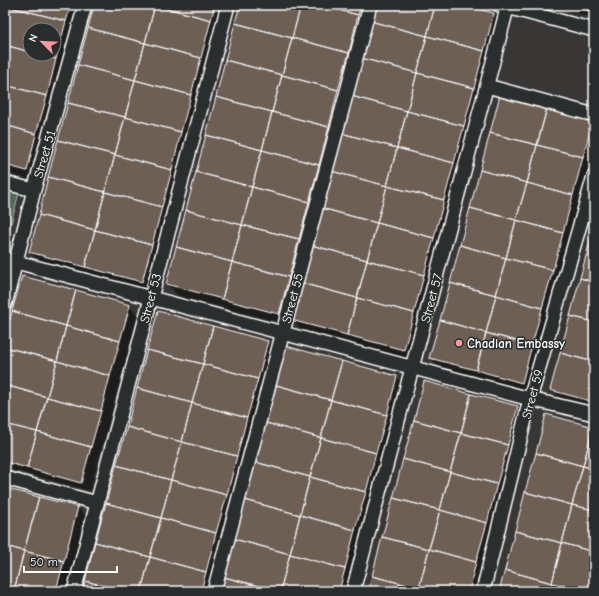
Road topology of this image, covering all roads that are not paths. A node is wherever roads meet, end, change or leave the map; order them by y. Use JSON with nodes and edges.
{"nodes":[{"id":1,"x":85,"y":5,"type":"edge"},
{"id":2,"x":228,"y":5,"type":"edge"},
{"id":3,"x":370,"y":5,"type":"edge"},
{"id":4,"x":505,"y":6,"type":"edge"},
{"id":5,"x":594,"y":30,"type":"edge"},
{"id":6,"x":487,"y":86,"type":"junction"},
{"id":7,"x":594,"y":115,"type":"edge"},
{"id":8,"x":594,"y":176,"type":"edge"},
{"id":9,"x":5,"y":183,"type":"edge"},
{"id":10,"x":34,"y":190,"type":"junction"},
{"id":11,"x":11,"y":261,"type":"edge"},
{"id":12,"x":150,"y":298,"type":"junction"},
{"id":13,"x":5,"y":304,"type":"edge"},
{"id":14,"x":283,"y":332,"type":"junction"},
{"id":15,"x":412,"y":367,"type":"junction"},
{"id":16,"x":530,"y":399,"type":"junction"},
{"id":17,"x":594,"y":414,"type":"edge"},
{"id":18,"x":5,"y":478,"type":"edge"},
{"id":19,"x":97,"y":503,"type":"junction"},
{"id":20,"x":74,"y":591,"type":"edge"},
{"id":21,"x":214,"y":591,"type":"edge"},
{"id":22,"x":353,"y":591,"type":"edge"},
{"id":23,"x":484,"y":591,"type":"edge"}],
"edges":[{"from":1,"to":10,"type":"street","name":"Street 51"},
{"from":2,"to":12,"type":"street","name":"Street 53"},
{"from":3,"to":14,"type":"street","name":"Street 55"},
{"from":4,"to":5,"type":"street"},
{"from":4,"to":6,"type":"street","name":"Street 57"},
{"from":6,"to":7,"type":"street"},
{"from":6,"to":15,"type":"street","name":"Street 57"},
{"from":8,"to":16,"type":"street","name":"Street 59"},
{"from":9,"to":10,"type":"street"},
{"from":10,"to":11,"type":"street","name":"Street 51"},
{"from":11,"to":12,"type":"street"},
{"from":11,"to":13,"type":"street","name":"Street 51"},
{"from":12,"to":14,"type":"street"},
{"from":12,"to":19,"type":"street","name":"Street 53"},
{"from":14,"to":15,"type":"street"},
{"from":14,"to":21,"type":"street","name":"Street 55"},
{"from":15,"to":16,"type":"street"},
{"from":15,"to":22,"type":"street","name":"Street 57"},
{"from":16,"to":17,"type":"street"},
{"from":16,"to":23,"type":"street","name":"Street 59"},
{"from":18,"to":19,"type":"street"},
{"from":19,"to":20,"type":"street","name":"Street 53"}]}
